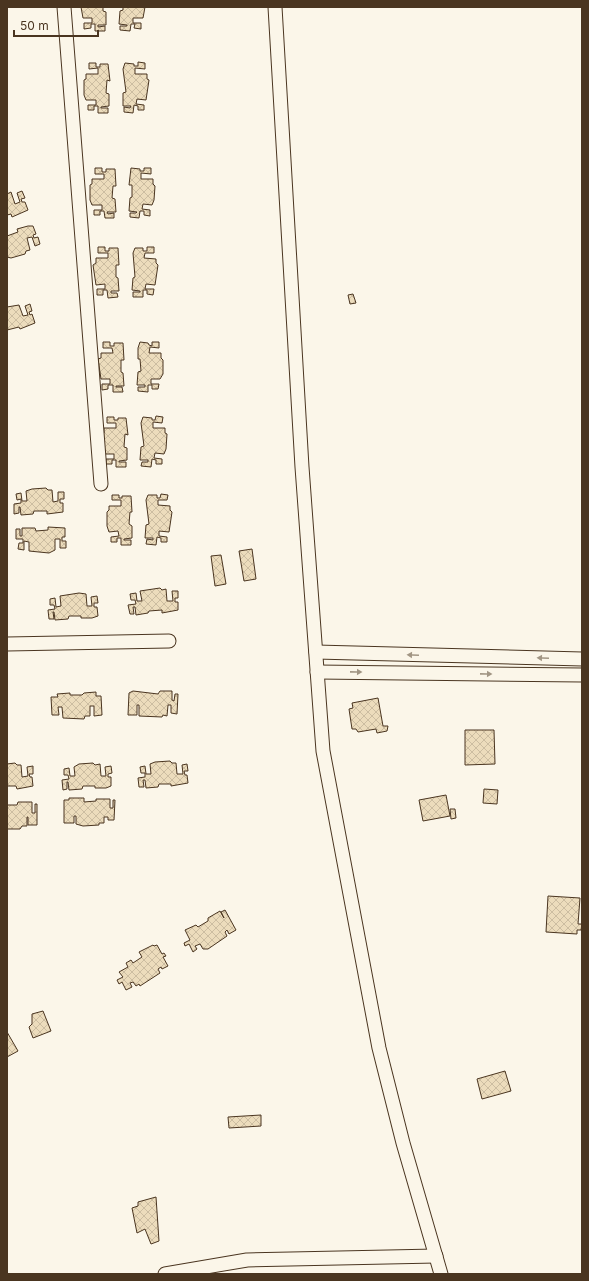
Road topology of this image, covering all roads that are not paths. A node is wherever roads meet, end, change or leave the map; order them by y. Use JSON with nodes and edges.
{"nodes":[{"id":1,"x":64,"y":7,"type":"edge"},
{"id":2,"x":275,"y":7,"type":"edge"},
{"id":3,"x":102,"y":484,"type":"dead end"},
{"id":4,"x":169,"y":641,"type":"dead end"},
{"id":5,"x":7,"y":644,"type":"edge"},
{"id":6,"x":316,"y":652,"type":"junction"},
{"id":7,"x":582,"y":660,"type":"edge"},
{"id":8,"x":317,"y":672,"type":"junction"},
{"id":9,"x":582,"y":675,"type":"edge"},
{"id":10,"x":436,"y":1256,"type":"junction"},
{"id":11,"x":165,"y":1274,"type":"edge"},
{"id":12,"x":441,"y":1274,"type":"edge"}],
"edges":[{"from":1,"to":3,"type":"street"},
{"from":2,"to":6,"type":"street"},
{"from":4,"to":5,"type":"street"},
{"from":7,"to":6,"type":"street","one_way":true},
{"from":6,"to":8,"type":"street"},
{"from":8,"to":9,"type":"street","one_way":true},
{"from":8,"to":10,"type":"street"},
{"from":10,"to":11,"type":"street"},
{"from":10,"to":12,"type":"street"}]}
